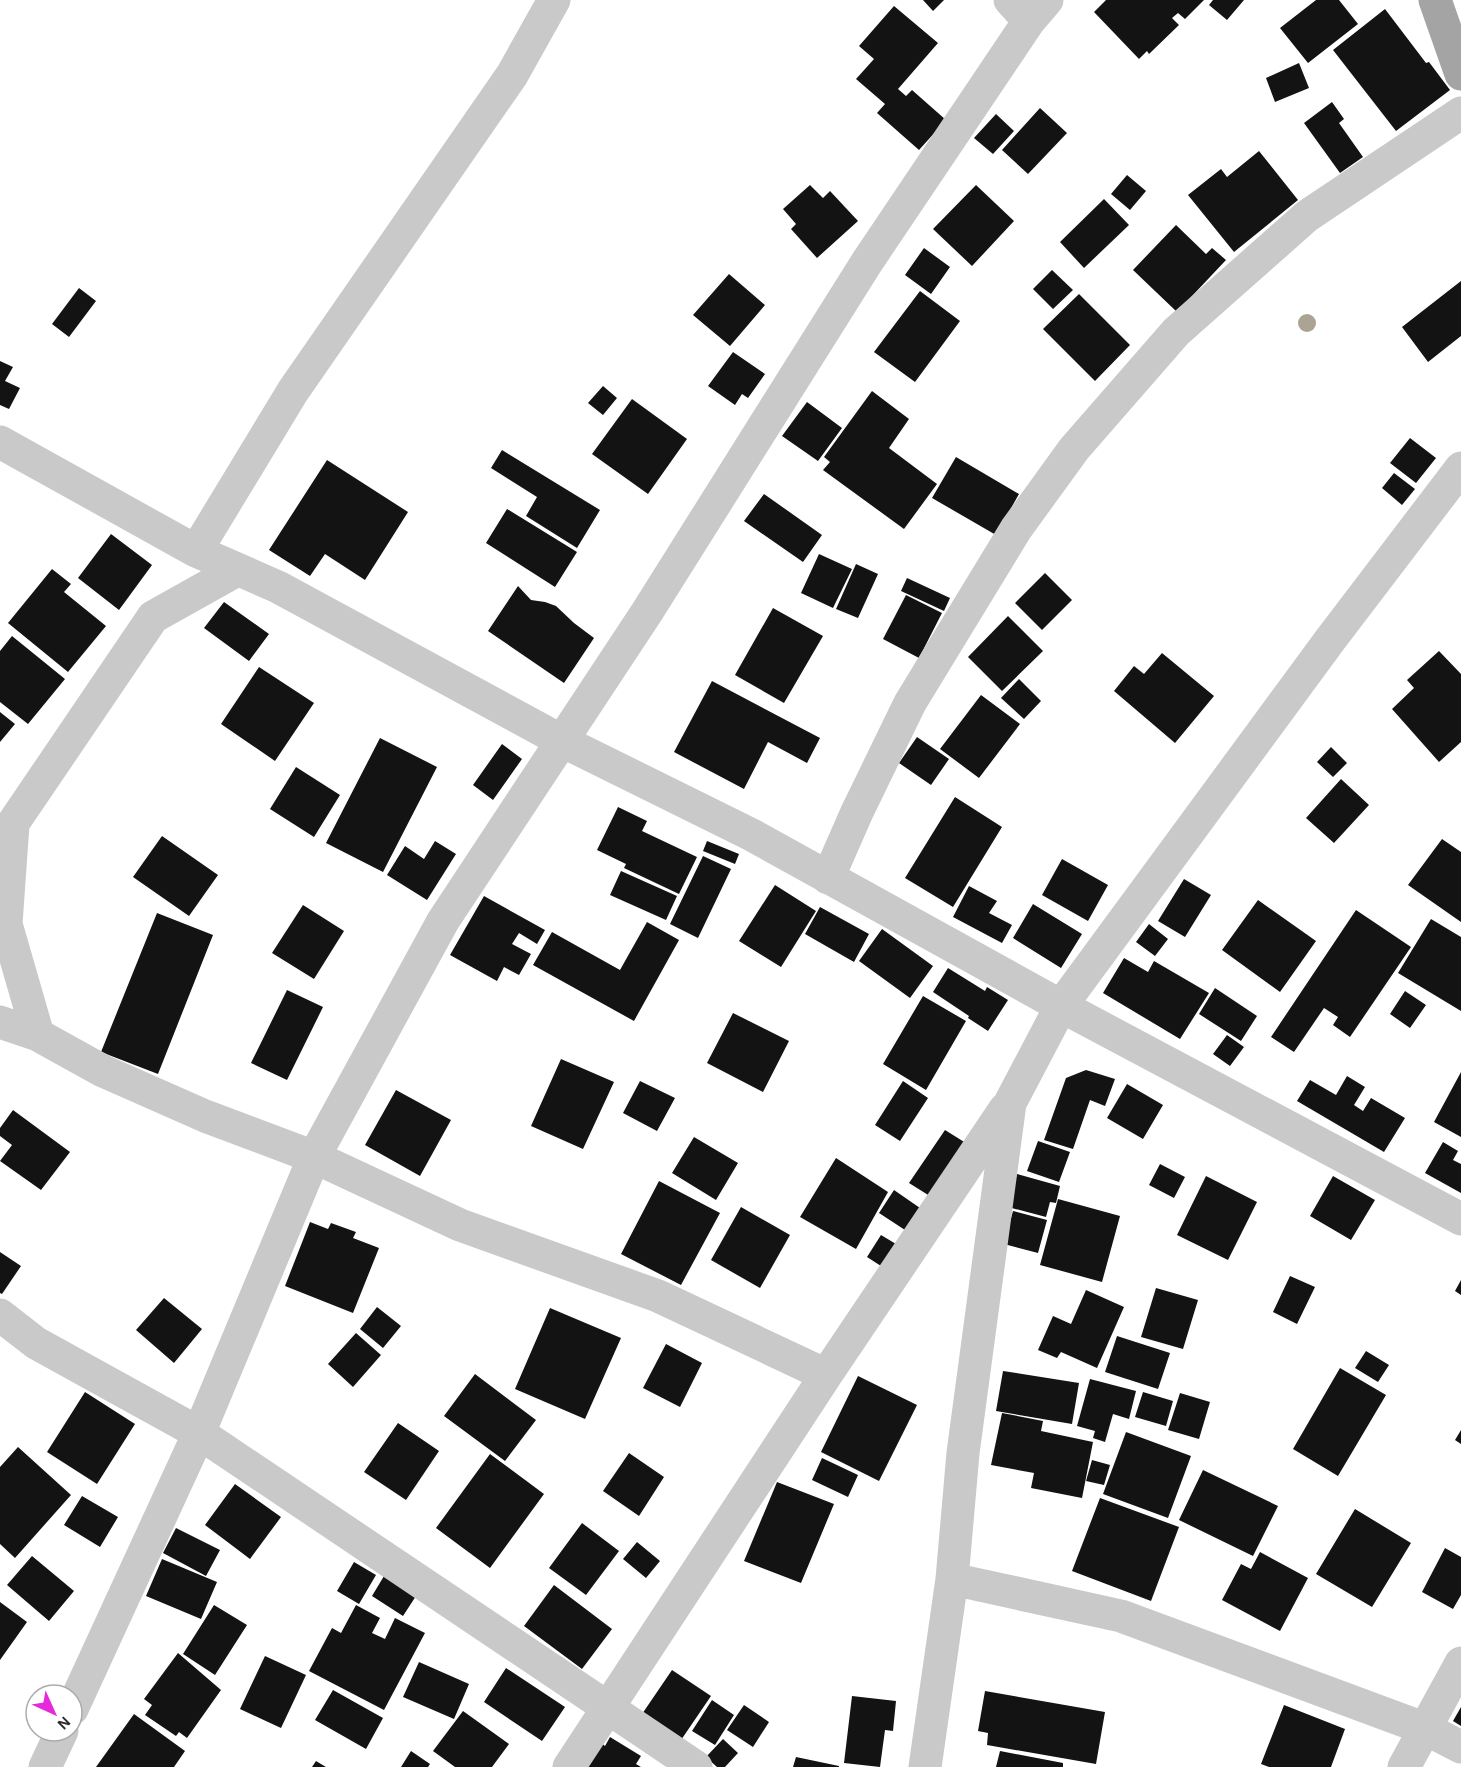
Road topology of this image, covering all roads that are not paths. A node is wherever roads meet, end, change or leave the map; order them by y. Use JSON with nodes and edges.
{"nodes":[{"id":1,"x":554,"y":0,"type":"edge"},
{"id":2,"x":1435,"y":0,"type":"edge"},
{"id":3,"x":1029,"y":7,"type":"edge"},
{"id":4,"x":1461,"y":74,"type":"edge"},
{"id":5,"x":1461,"y":113,"type":"edge"},
{"id":6,"x":0,"y":442,"type":"edge"},
{"id":7,"x":1461,"y":468,"type":"edge"},
{"id":8,"x":196,"y":552,"type":"junction"},
{"id":9,"x":237,"y":570,"type":"junction"},
{"id":10,"x":562,"y":741,"type":"junction"},
{"id":11,"x":7,"y":833,"type":"edge"},
{"id":12,"x":828,"y":878,"type":"junction"},
{"id":13,"x":1061,"y":1006,"type":"junction"},
{"id":14,"x":0,"y":1022,"type":"edge"},
{"id":15,"x":38,"y":1035,"type":"junction"},
{"id":16,"x":1010,"y":1103,"type":"junction"},
{"id":17,"x":314,"y":1157,"type":"junction"},
{"id":18,"x":1461,"y":1219,"type":"edge"},
{"id":19,"x":0,"y":1315,"type":"edge"},
{"id":20,"x":826,"y":1375,"type":"junction"},
{"id":21,"x":199,"y":1433,"type":"junction"},
{"id":22,"x":952,"y":1579,"type":"junction"},
{"id":23,"x":1461,"y":1663,"type":"edge"},
{"id":24,"x":84,"y":1683,"type":"edge"},
{"id":25,"x":608,"y":1709,"type":"junction"},
{"id":26,"x":1426,"y":1730,"type":"junction"},
{"id":27,"x":56,"y":1743,"type":"edge"},
{"id":28,"x":1461,"y":1747,"type":"edge"},
{"id":29,"x":45,"y":1767,"type":"edge"},
{"id":30,"x":569,"y":1767,"type":"edge"},
{"id":31,"x":696,"y":1767,"type":"edge"},
{"id":32,"x":925,"y":1767,"type":"edge"},
{"id":33,"x":1404,"y":1767,"type":"edge"}],
"edges":[{"from":1,"to":8,"type":"street"},
{"from":2,"to":4,"type":"main road"},
{"from":3,"to":10,"type":"street"},
{"from":5,"to":12,"type":"street"},
{"from":6,"to":8,"type":"street"},
{"from":7,"to":13,"type":"street"},
{"from":8,"to":9,"type":"street"},
{"from":9,"to":10,"type":"street"},
{"from":9,"to":11,"type":"street"},
{"from":10,"to":12,"type":"street"},
{"from":10,"to":17,"type":"street"},
{"from":11,"to":15,"type":"street"},
{"from":12,"to":13,"type":"street"},
{"from":13,"to":16,"type":"street"},
{"from":13,"to":18,"type":"street"},
{"from":14,"to":15,"type":"street"},
{"from":15,"to":17,"type":"street"},
{"from":16,"to":20,"type":"street"},
{"from":16,"to":22,"type":"street"},
{"from":17,"to":20,"type":"street"},
{"from":17,"to":21,"type":"street"},
{"from":19,"to":21,"type":"street"},
{"from":20,"to":25,"type":"street"},
{"from":21,"to":24,"type":"street"},
{"from":21,"to":25,"type":"street"},
{"from":22,"to":26,"type":"street"},
{"from":22,"to":32,"type":"street"},
{"from":23,"to":26,"type":"street"},
{"from":25,"to":30,"type":"street"},
{"from":25,"to":31,"type":"street"},
{"from":26,"to":28,"type":"street"},
{"from":26,"to":33,"type":"street"},
{"from":27,"to":29,"type":"street"}]}
